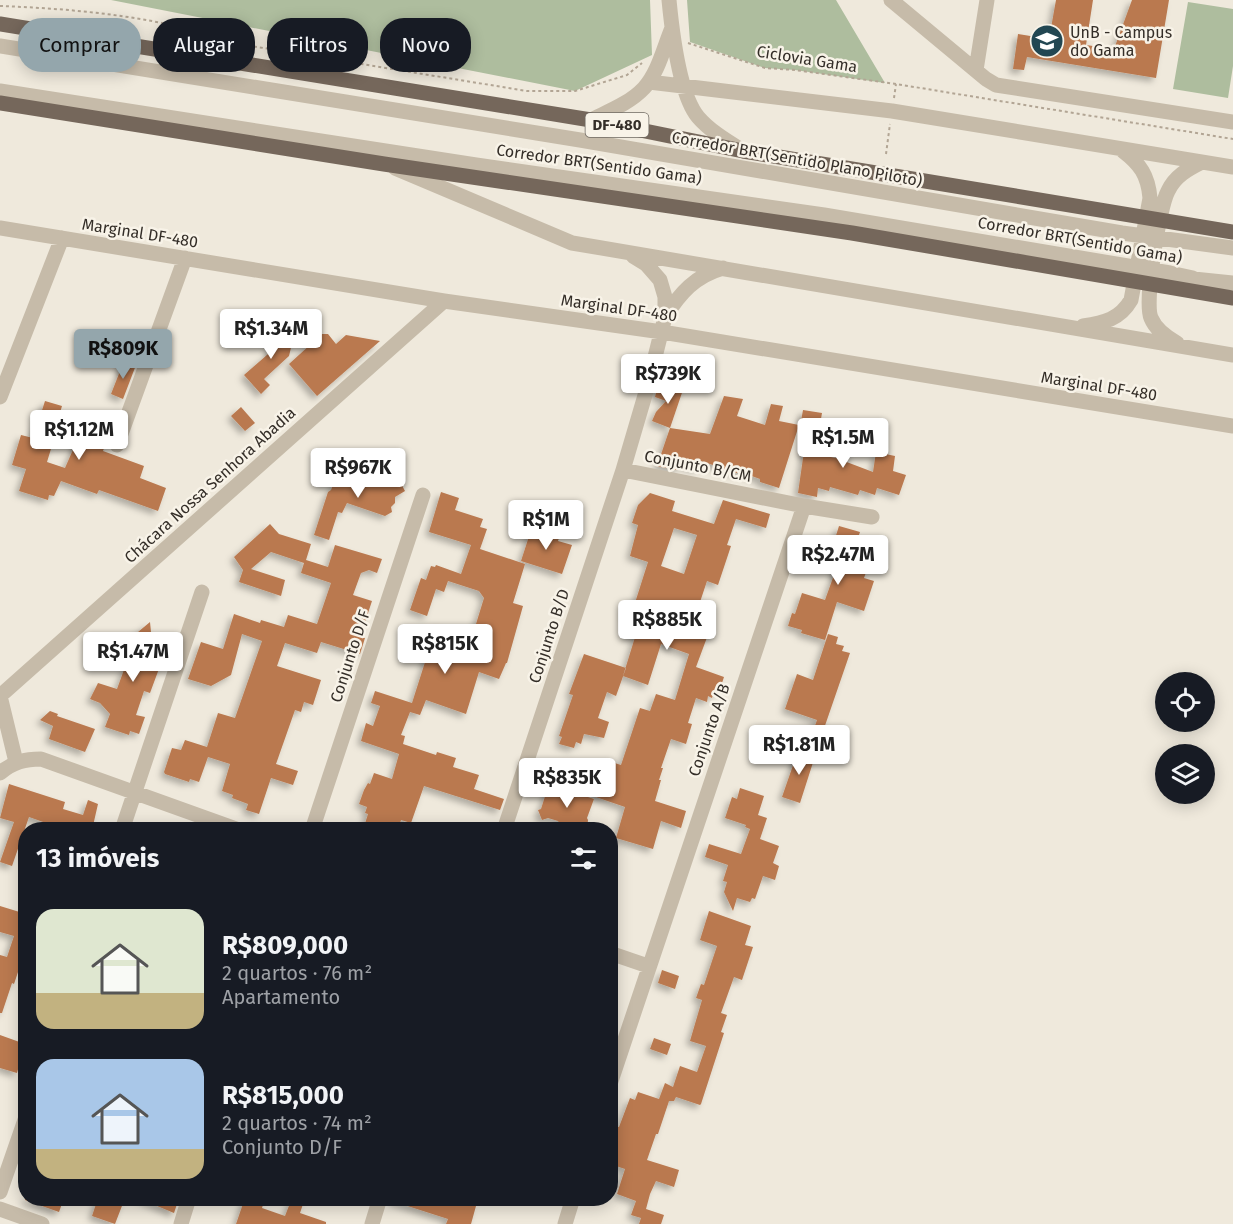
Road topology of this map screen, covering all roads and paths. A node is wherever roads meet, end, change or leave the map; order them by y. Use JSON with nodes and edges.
{"nodes":[{"id":1,"x":669,"y":0,"type":"edge"},
{"id":2,"x":891,"y":0,"type":"edge"},
{"id":3,"x":987,"y":0,"type":"edge"},
{"id":4,"x":0,"y":6,"type":"edge"},
{"id":5,"x":0,"y":24,"type":"edge"},
{"id":6,"x":0,"y":46,"type":"edge"},
{"id":7,"x":669,"y":49,"type":"junction"},
{"id":8,"x":976,"y":70,"type":"junction"},
{"id":9,"x":649,"y":82,"type":"junction"},
{"id":10,"x":684,"y":85,"type":"junction"},
{"id":11,"x":0,"y":91,"type":"edge"},
{"id":12,"x":0,"y":103,"type":"edge"},
{"id":13,"x":591,"y":120,"type":"junction"},
{"id":14,"x":1233,"y":122,"type":"edge"},
{"id":15,"x":1233,"y":140,"type":"edge"},
{"id":16,"x":1121,"y":150,"type":"junction"},
{"id":17,"x":743,"y":151,"type":"junction"},
{"id":18,"x":1202,"y":162,"type":"junction"},
{"id":19,"x":384,"y":164,"type":"junction"},
{"id":20,"x":1233,"y":167,"type":"edge"},
{"id":21,"x":1156,"y":199,"type":"junction"},
{"id":22,"x":0,"y":228,"type":"edge"},
{"id":23,"x":1233,"y":232,"type":"edge"},
{"id":24,"x":62,"y":238,"type":"junction"},
{"id":25,"x":1233,"y":248,"type":"edge"},
{"id":26,"x":631,"y":254,"type":"junction"},
{"id":27,"x":185,"y":258,"type":"junction"},
{"id":28,"x":724,"y":268,"type":"junction"},
{"id":29,"x":1193,"y":278,"type":"junction"},
{"id":30,"x":1233,"y":283,"type":"edge"},
{"id":31,"x":1164,"y":285,"type":"junction"},
{"id":32,"x":1233,"y":298,"type":"edge"},
{"id":33,"x":444,"y":301,"type":"junction"},
{"id":34,"x":663,"y":325,"type":"junction"},
{"id":35,"x":1071,"y":328,"type":"junction"},
{"id":36,"x":1187,"y":348,"type":"junction"},
{"id":37,"x":1233,"y":355,"type":"edge"},
{"id":38,"x":0,"y":397,"type":"edge"},
{"id":39,"x":1233,"y":426,"type":"edge"},
{"id":40,"x":117,"y":445,"type":"dead end"},
{"id":41,"x":623,"y":470,"type":"junction"},
{"id":42,"x":423,"y":495,"type":"dead end"},
{"id":43,"x":804,"y":506,"type":"junction"},
{"id":44,"x":872,"y":517,"type":"dead end"},
{"id":45,"x":202,"y":592,"type":"dead end"},
{"id":46,"x":0,"y":696,"type":"edge"},
{"id":47,"x":16,"y":762,"type":"junction"},
{"id":48,"x":0,"y":772,"type":"edge"},
{"id":49,"x":135,"y":794,"type":"junction"},
{"id":50,"x":125,"y":822,"type":"edge"},
{"id":51,"x":216,"y":822,"type":"edge"},
{"id":52,"x":315,"y":822,"type":"edge"},
{"id":53,"x":507,"y":822,"type":"edge"},
{"id":54,"x":618,"y":956,"type":"edge"},
{"id":55,"x":648,"y":966,"type":"junction"},
{"id":56,"x":618,"y":1059,"type":"edge"},
{"id":57,"x":18,"y":1140,"type":"edge"},
{"id":58,"x":0,"y":1192,"type":"edge"},
{"id":59,"x":187,"y":1206,"type":"edge"},
{"id":60,"x":378,"y":1206,"type":"edge"},
{"id":61,"x":571,"y":1206,"type":"edge"},
{"id":62,"x":0,"y":1209,"type":"edge"},
{"id":63,"x":42,"y":1224,"type":"edge"},
{"id":64,"x":181,"y":1224,"type":"edge"},
{"id":65,"x":372,"y":1224,"type":"edge"},
{"id":66,"x":565,"y":1224,"type":"edge"}],
"edges":[{"from":1,"to":7,"type":"street"},
{"from":2,"to":8,"type":"street"},
{"from":3,"to":8,"type":"street"},
{"from":4,"to":7,"type":"path"},
{"from":5,"to":13,"type":"main road","number":"DF-480"},
{"from":6,"to":25,"type":"street","name":"Corredor BRT(Sentido Plano Piloto)"},
{"from":7,"to":9,"type":"street"},
{"from":7,"to":10,"type":"street"},
{"from":7,"to":15,"type":"path","name":"Ciclovia Gama"},
{"from":8,"to":14,"type":"street"},
{"from":9,"to":10,"type":"street"},
{"from":9,"to":13,"type":"street"},
{"from":10,"to":16,"type":"street"},
{"from":10,"to":17,"type":"street"},
{"from":11,"to":29,"type":"street","name":"Corredor BRT(Sentido Gama)"},
{"from":12,"to":19,"type":"main road"},
{"from":13,"to":17,"type":"main road","number":"DF-480"},
{"from":16,"to":18,"type":"street"},
{"from":16,"to":21,"type":"street"},
{"from":17,"to":23,"type":"main road","number":"DF-480"},
{"from":18,"to":20,"type":"street"},
{"from":18,"to":21,"type":"street"},
{"from":19,"to":26,"type":"street"},
{"from":19,"to":31,"type":"main road"},
{"from":21,"to":35,"type":"street"},
{"from":21,"to":36,"type":"street"},
{"from":22,"to":24,"type":"street","name":"Marginal DF-480"},
{"from":24,"to":27,"type":"street","name":"Marginal DF-480"},
{"from":24,"to":38,"type":"street"},
{"from":26,"to":28,"type":"street"},
{"from":26,"to":34,"type":"street"},
{"from":27,"to":33,"type":"street","name":"Marginal DF-480"},
{"from":27,"to":40,"type":"street"},
{"from":28,"to":34,"type":"street"},
{"from":28,"to":35,"type":"street"},
{"from":29,"to":30,"type":"street","name":"Corredor BRT(Sentido Gama)"},
{"from":29,"to":31,"type":"street"},
{"from":31,"to":32,"type":"main road"},
{"from":33,"to":34,"type":"street","name":"Marginal DF-480"},
{"from":33,"to":46,"type":"street","name":"Chácara Nossa Senhora Abadia"},
{"from":34,"to":39,"type":"street","name":"Marginal DF-480"},
{"from":34,"to":41,"type":"street","name":"Conjunto B/D"},
{"from":35,"to":36,"type":"street"},
{"from":36,"to":37,"type":"street"},
{"from":41,"to":43,"type":"street","name":"Conjunto B/CM"},
{"from":41,"to":53,"type":"street","name":"Conjunto B/D"},
{"from":42,"to":52,"type":"street","name":"Conjunto D/F"},
{"from":43,"to":44,"type":"street","name":"Conjunto B/CM"},
{"from":43,"to":55,"type":"street","name":"Conjunto A/B"},
{"from":45,"to":49,"type":"street"},
{"from":46,"to":47,"type":"street"},
{"from":47,"to":48,"type":"street"},
{"from":47,"to":49,"type":"street"},
{"from":49,"to":50,"type":"street"},
{"from":49,"to":51,"type":"street"},
{"from":54,"to":55,"type":"street"},
{"from":55,"to":56,"type":"street","name":"Conjunto A/B"},
{"from":57,"to":58,"type":"street"},
{"from":59,"to":64,"type":"street"},
{"from":60,"to":65,"type":"street"},
{"from":61,"to":66,"type":"street"},
{"from":62,"to":63,"type":"street"}]}
